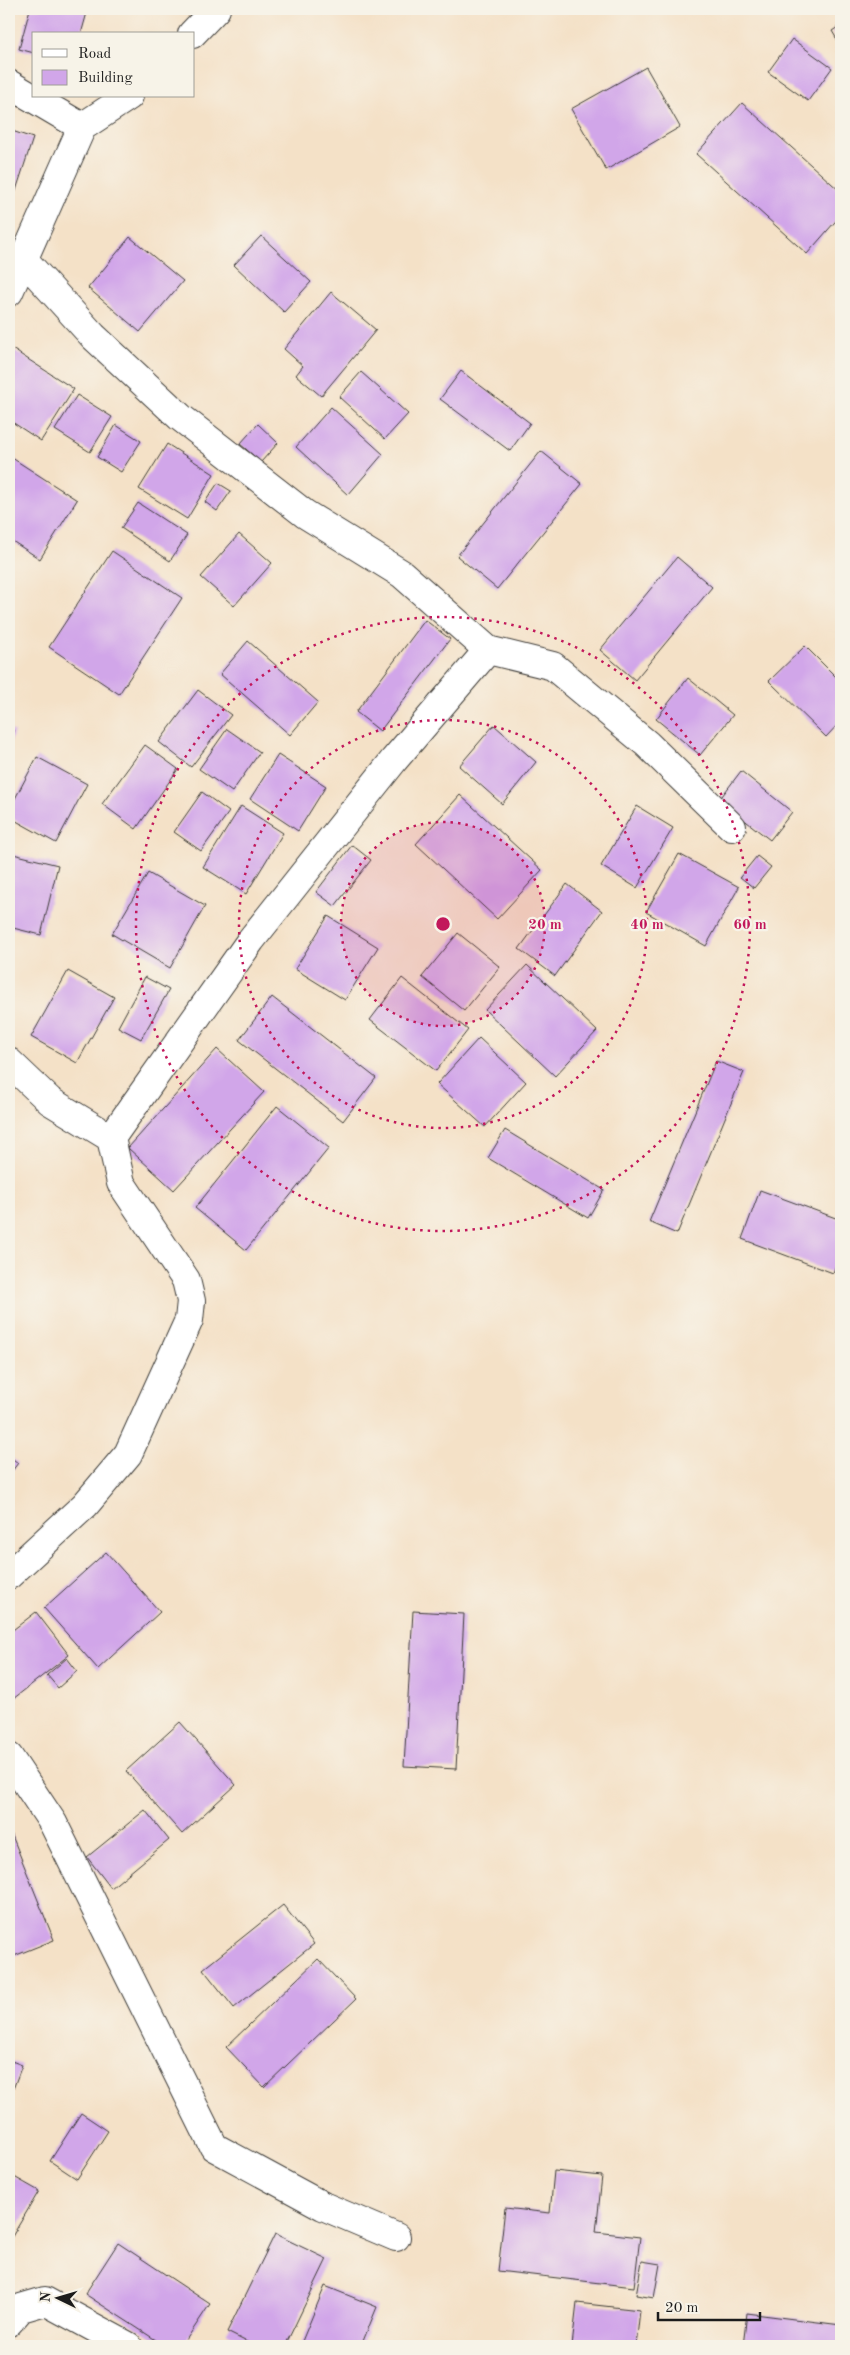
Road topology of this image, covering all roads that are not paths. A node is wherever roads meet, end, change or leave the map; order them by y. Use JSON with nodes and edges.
{"nodes":[{"id":1,"x":216,"y":9,"type":"edge"},
{"id":2,"x":194,"y":32,"type":"edge"},
{"id":3,"x":9,"y":84,"type":"edge"},
{"id":4,"x":32,"y":98,"type":"edge"},
{"id":5,"x":33,"y":98,"type":"edge"},
{"id":6,"x":126,"y":98,"type":"edge"},
{"id":7,"x":82,"y":127,"type":"junction"},
{"id":8,"x":24,"y":260,"type":"junction"},
{"id":9,"x":9,"y":292,"type":"edge"},
{"id":10,"x":488,"y":650,"type":"junction"},
{"id":11,"x":732,"y":826,"type":"dead end"},
{"id":12,"x":9,"y":1062,"type":"edge"},
{"id":13,"x":111,"y":1138,"type":"junction"},
{"id":14,"x":9,"y":1575,"type":"edge"},
{"id":15,"x":9,"y":1757,"type":"edge"},
{"id":16,"x":396,"y":2237,"type":"dead end"},
{"id":17,"x":9,"y":2322,"type":"edge"},
{"id":18,"x":128,"y":2346,"type":"edge"}],
"edges":[{"from":1,"to":2,"type":"street"},
{"from":3,"to":4,"type":"street"},
{"from":5,"to":7,"type":"street"},
{"from":6,"to":7,"type":"street"},
{"from":7,"to":8,"type":"street"},
{"from":8,"to":9,"type":"street"},
{"from":8,"to":10,"type":"street"},
{"from":10,"to":11,"type":"street"},
{"from":10,"to":13,"type":"street"},
{"from":12,"to":13,"type":"street"},
{"from":13,"to":14,"type":"street"},
{"from":15,"to":16,"type":"street"},
{"from":17,"to":18,"type":"street"}]}
